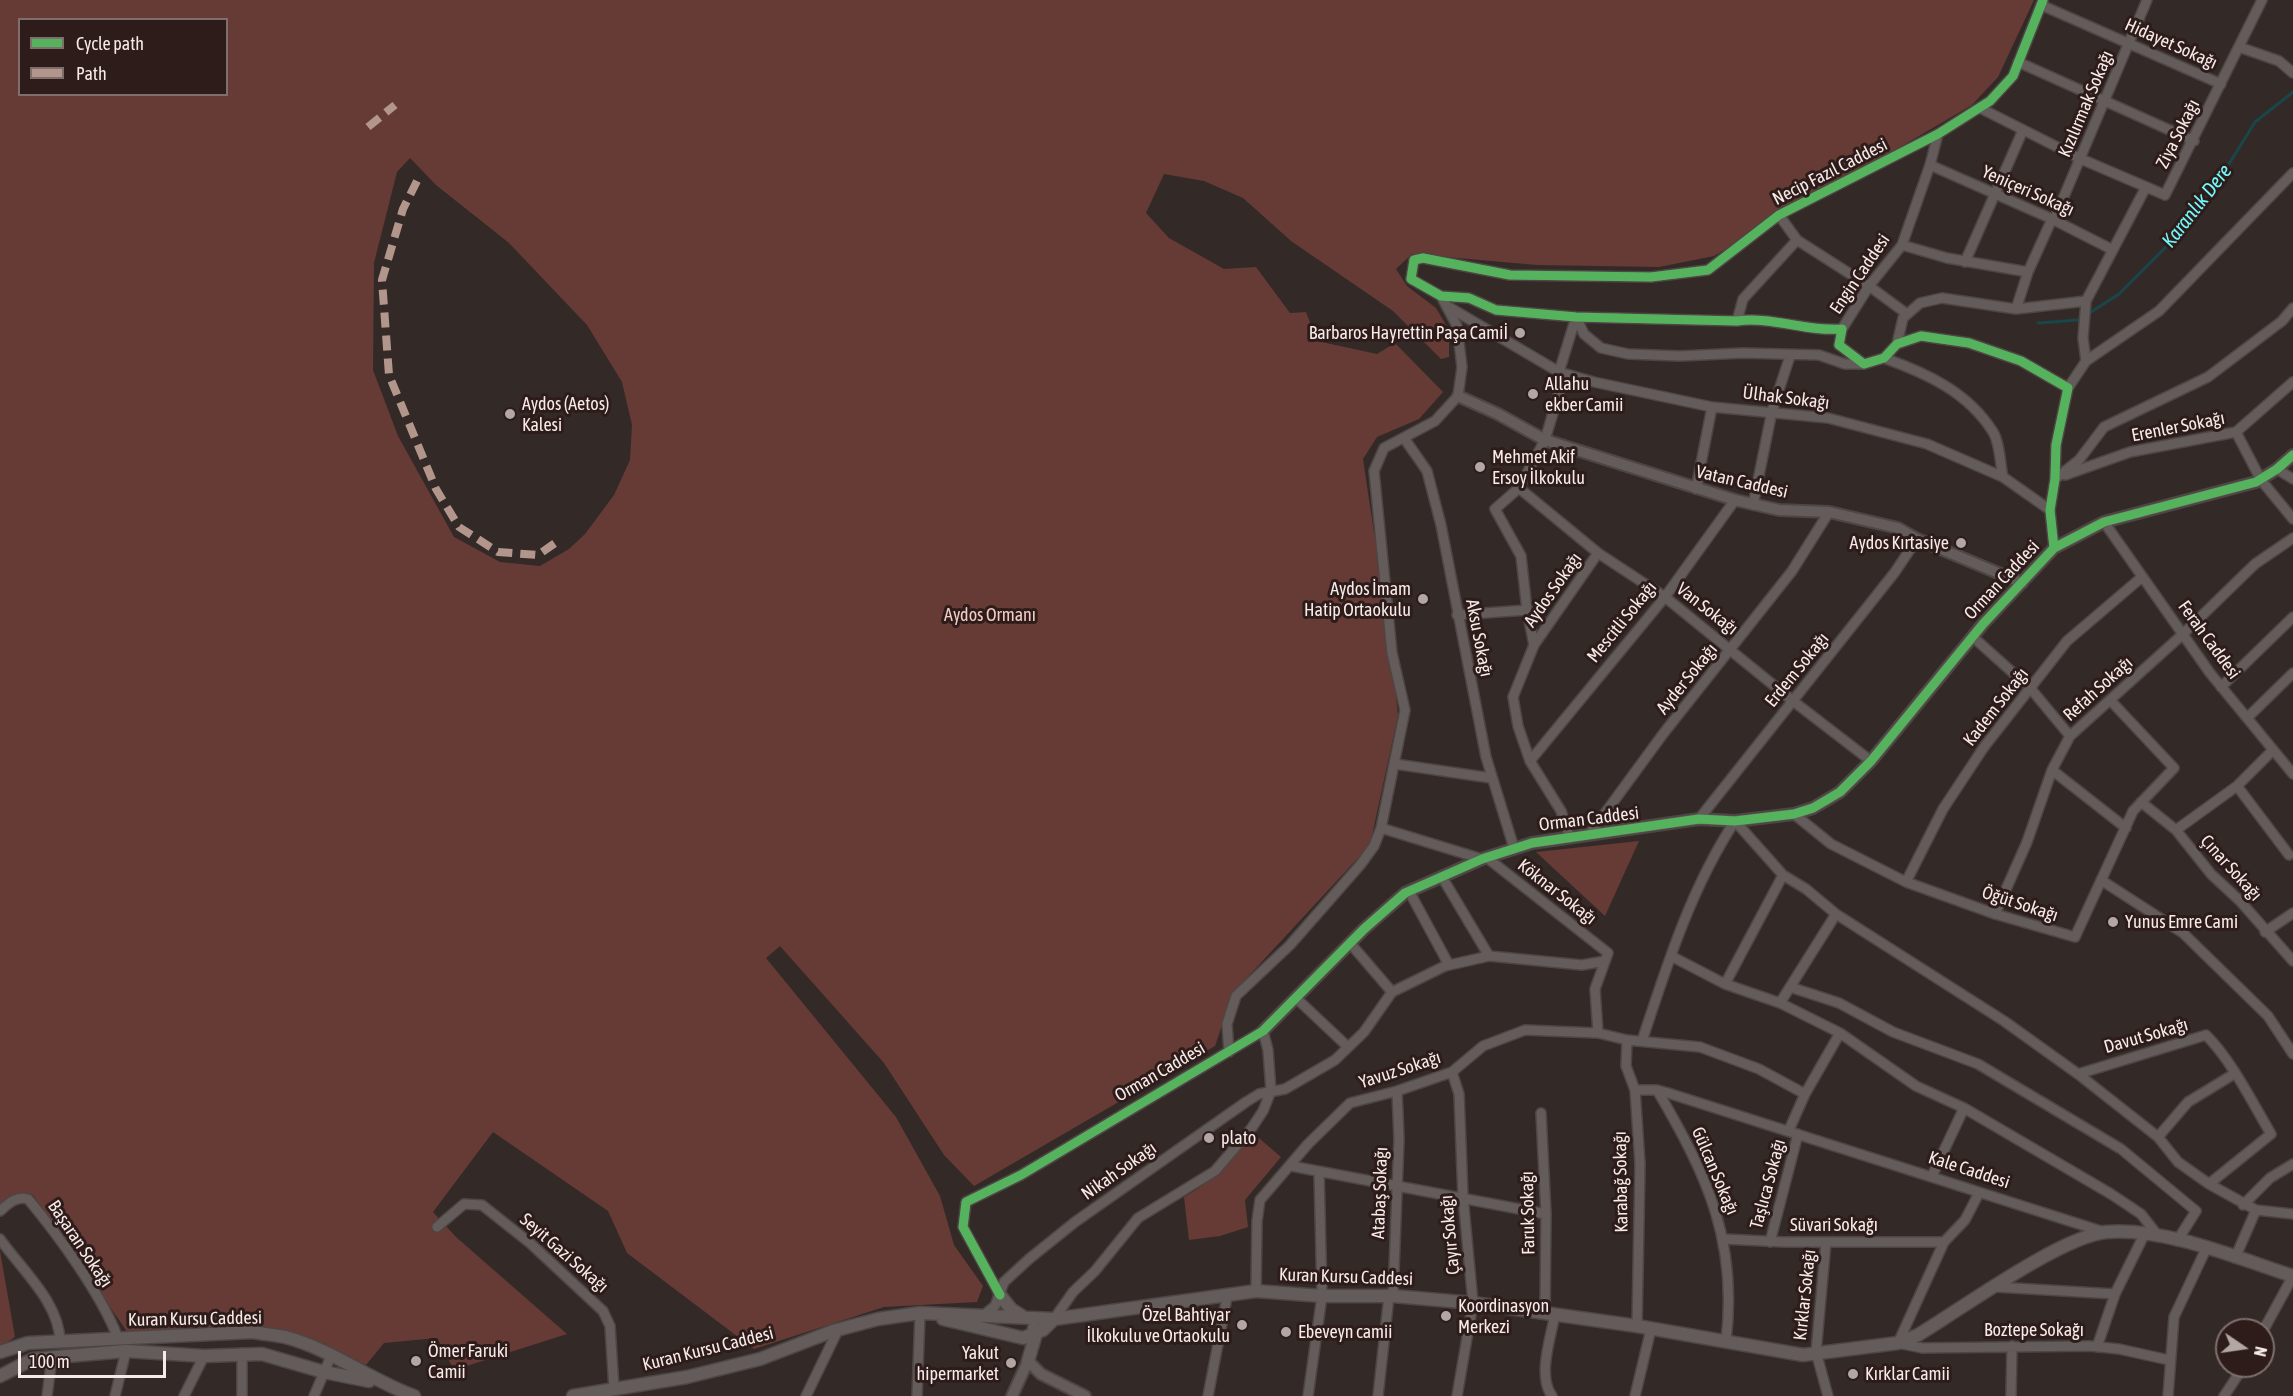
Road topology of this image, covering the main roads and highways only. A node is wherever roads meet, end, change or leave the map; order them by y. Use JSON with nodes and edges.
{"nodes":[{"id":1,"x":2104,"y":1232,"type":"joint"},
{"id":2,"x":2293,"y":1276,"type":"edge"},
{"id":3,"x":920,"y":1313,"type":"junction"},
{"id":4,"x":1009,"y":1316,"type":"junction"},
{"id":5,"x":1025,"y":1317,"type":"junction"},
{"id":6,"x":1054,"y":1319,"type":"junction"},
{"id":7,"x":1036,"y":1334,"type":"junction"},
{"id":8,"x":1023,"y":1338,"type":"junction"},
{"id":9,"x":0,"y":1352,"type":"edge"},
{"id":10,"x":0,"y":1376,"type":"edge"},
{"id":11,"x":382,"y":1383,"type":"junction"},
{"id":12,"x":401,"y":1394,"type":"edge"},
{"id":13,"x":414,"y":1396,"type":"edge"},
{"id":14,"x":573,"y":1396,"type":"edge"}],
"edges":[{"from":1,"to":2,"type":"main road","name":"Kale Caddesi"},
{"from":1,"to":6,"type":"main road","name":"Kuran Kursu Caddesi"},
{"from":3,"to":4,"type":"main road","name":"Kuran Kursu Caddesi"},
{"from":3,"to":8,"type":"main road","name":"Kuran Kursu Caddesi"},
{"from":3,"to":14,"type":"main road","name":"Kuran Kursu Caddesi"},
{"from":4,"to":5,"type":"main road","name":"Kuran Kursu Caddesi"},
{"from":4,"to":5,"type":"main road"},
{"from":4,"to":8,"type":"main road"},
{"from":5,"to":6,"type":"main road","name":"Kuran Kursu Caddesi"},
{"from":5,"to":7,"type":"main road"},
{"from":6,"to":7,"type":"main road"},
{"from":7,"to":8,"type":"main road"},
{"from":7,"to":8,"type":"main road"},
{"from":9,"to":11,"type":"main road","name":"Kuran Kursu Caddesi"},
{"from":10,"to":11,"type":"main road","name":"Kuran Kursu Caddesi"},
{"from":11,"to":12,"type":"main road","name":"Kuran Kursu Caddesi"},
{"from":12,"to":13,"type":"main road","name":"Kuran Kursu Caddesi"}]}
